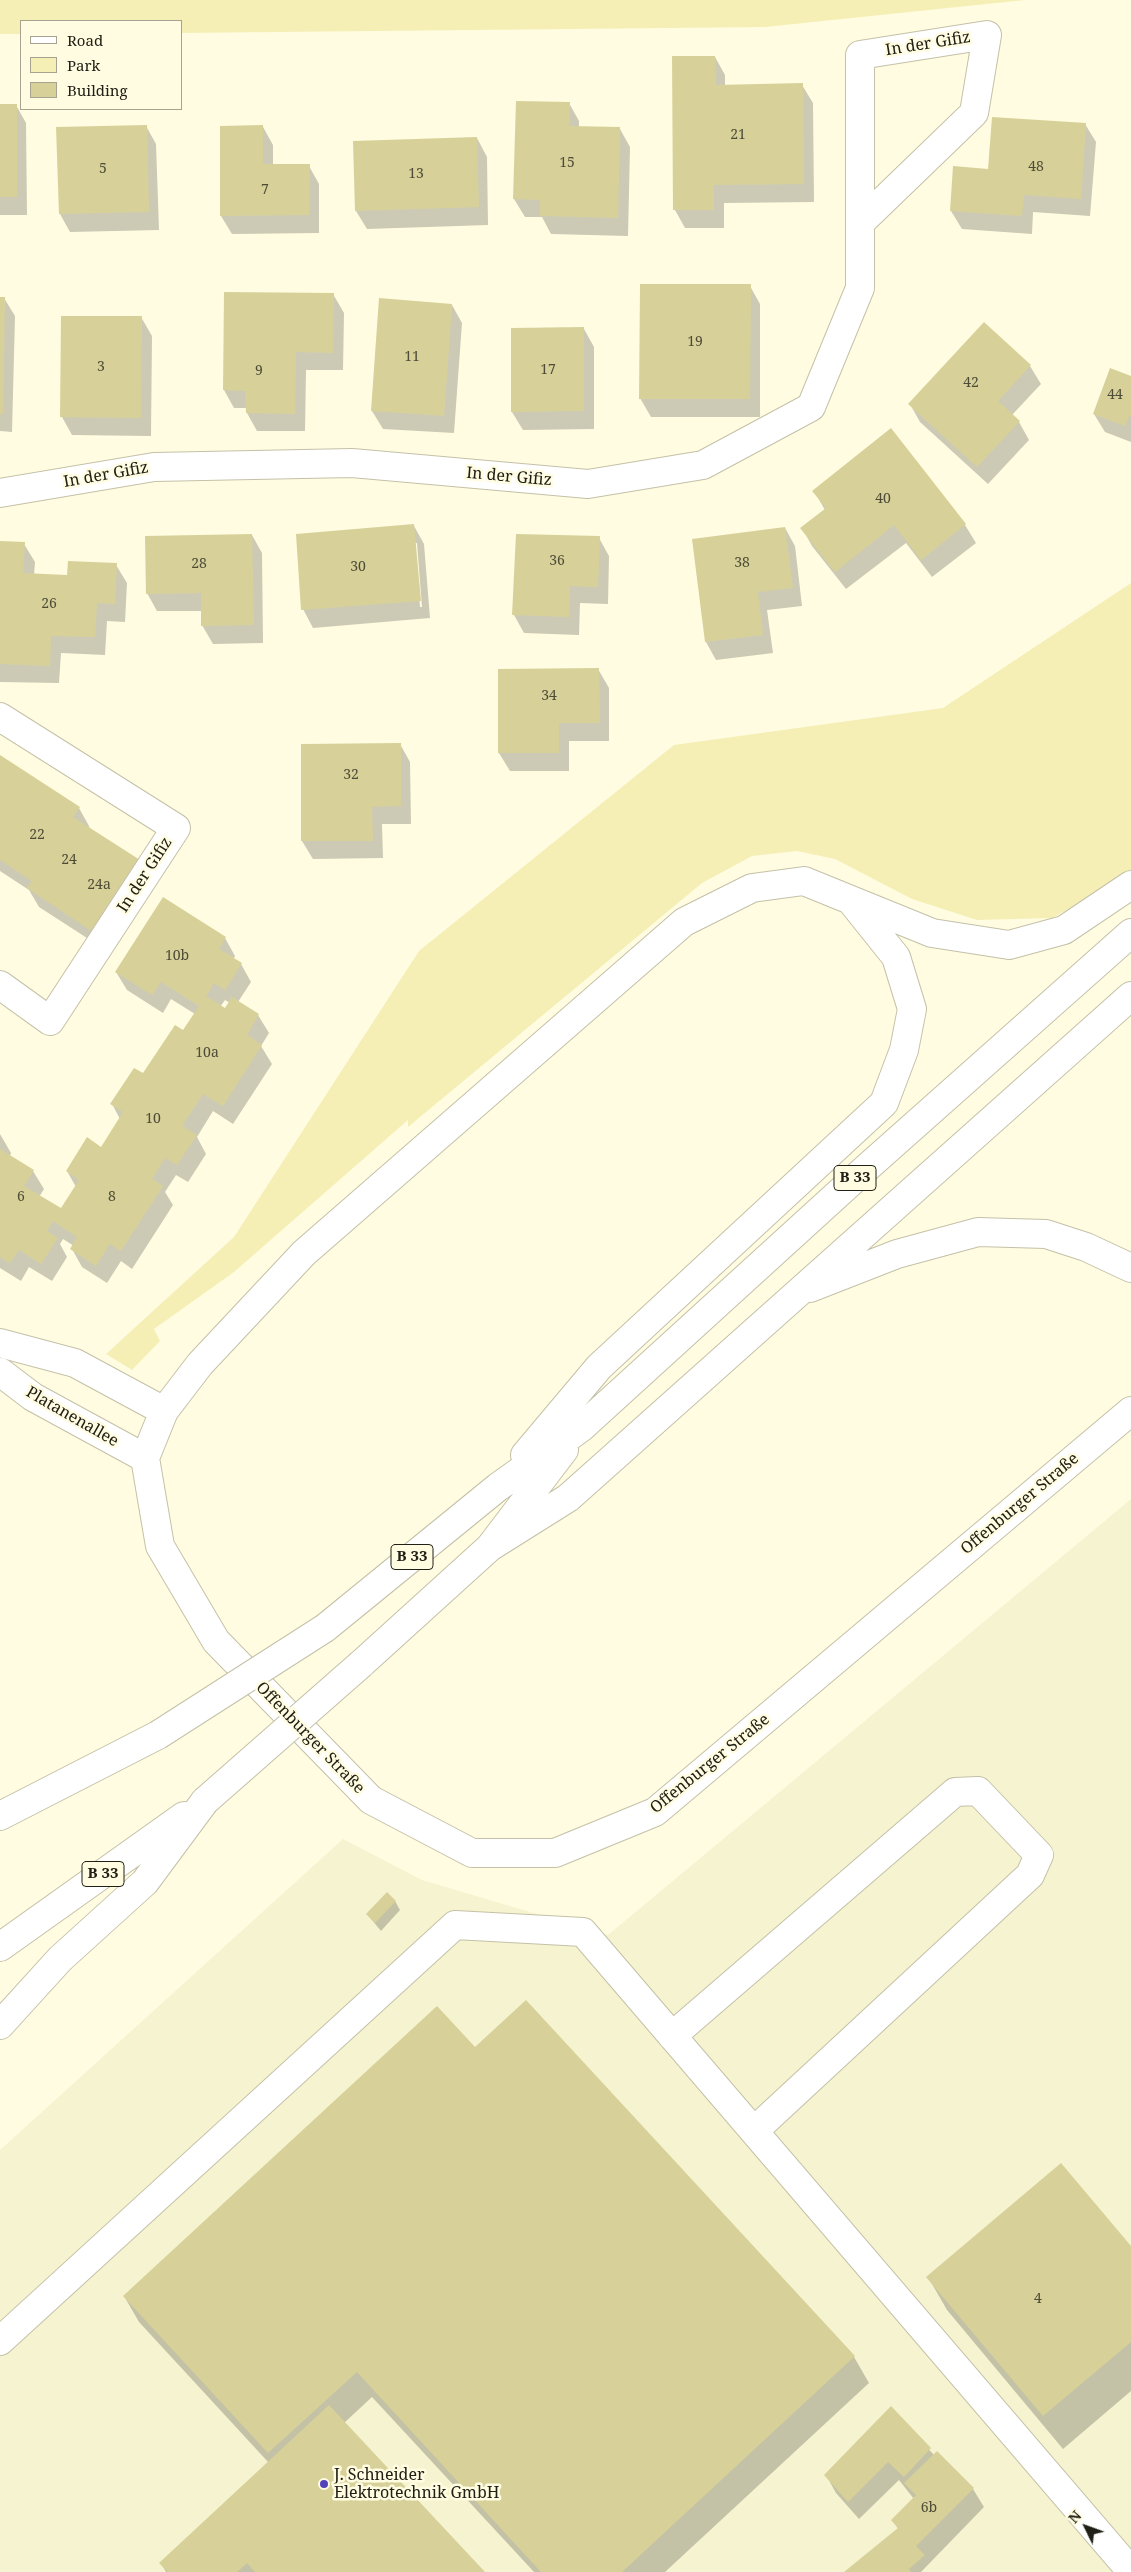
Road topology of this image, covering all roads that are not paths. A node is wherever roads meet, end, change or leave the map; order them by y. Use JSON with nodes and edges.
{"nodes":[{"id":1,"x":860,"y":223,"type":"junction"},
{"id":2,"x":0,"y":493,"type":"edge"},
{"id":3,"x":0,"y":717,"type":"edge"},
{"id":4,"x":1131,"y":885,"type":"edge"},
{"id":5,"x":850,"y":898,"type":"junction"},
{"id":6,"x":1131,"y":933,"type":"edge"},
{"id":7,"x":0,"y":985,"type":"edge"},
{"id":8,"x":1131,"y":996,"type":"edge"},
{"id":9,"x":1131,"y":1268,"type":"edge"},
{"id":10,"x":793,"y":1295,"type":"junction"},
{"id":11,"x":0,"y":1343,"type":"edge"},
{"id":12,"x":0,"y":1372,"type":"edge"},
{"id":13,"x":1131,"y":1410,"type":"edge"},
{"id":14,"x":164,"y":1411,"type":"junction"},
{"id":15,"x":582,"y":1427,"type":"junction"},
{"id":16,"x":146,"y":1458,"type":"junction"},
{"id":17,"x":498,"y":1487,"type":"junction"},
{"id":18,"x":490,"y":1547,"type":"junction"},
{"id":19,"x":205,"y":1801,"type":"junction"},
{"id":20,"x":0,"y":1816,"type":"edge"},
{"id":21,"x":0,"y":1947,"type":"edge"},
{"id":22,"x":0,"y":2025,"type":"edge"},
{"id":23,"x":672,"y":2036,"type":"junction"},
{"id":24,"x":754,"y":2132,"type":"junction"},
{"id":25,"x":0,"y":2342,"type":"edge"},
{"id":26,"x":1131,"y":2571,"type":"edge"}],
"edges":[{"from":1,"to":1,"type":"main road","name":"In der Gifiz"},
{"from":1,"to":2,"type":"main road","name":"In der Gifiz"},
{"from":3,"to":7,"type":"main road","name":"In der Gifiz"},
{"from":4,"to":5,"type":"main road","name":"Offenburger Straße"},
{"from":5,"to":14,"type":"main road","name":"Offenburger Straße"},
{"from":5,"to":17,"type":"main road"},
{"from":6,"to":15,"type":"main road","number":"B 33"},
{"from":8,"to":10,"type":"main road","number":"B 33"},
{"from":9,"to":10,"type":"main road"},
{"from":10,"to":18,"type":"main road","number":"B 33"},
{"from":11,"to":14,"type":"main road"},
{"from":12,"to":16,"type":"main road","name":"Platanenallee"},
{"from":13,"to":16,"type":"main road","name":"Offenburger Straße"},
{"from":14,"to":16,"type":"main road","name":"Offenburger Straße"},
{"from":15,"to":17,"type":"main road","number":"B 33"},
{"from":15,"to":18,"type":"main road","number":"B 33"},
{"from":17,"to":20,"type":"main road","number":"B 33","bridge":true},
{"from":18,"to":19,"type":"main road","number":"B 33","bridge":true},
{"from":19,"to":21,"type":"main road","number":"B 33"},
{"from":19,"to":22,"type":"main road"},
{"from":23,"to":24,"type":"main road"},
{"from":23,"to":24,"type":"main road"},
{"from":23,"to":25,"type":"main road"},
{"from":24,"to":26,"type":"main road"}]}
